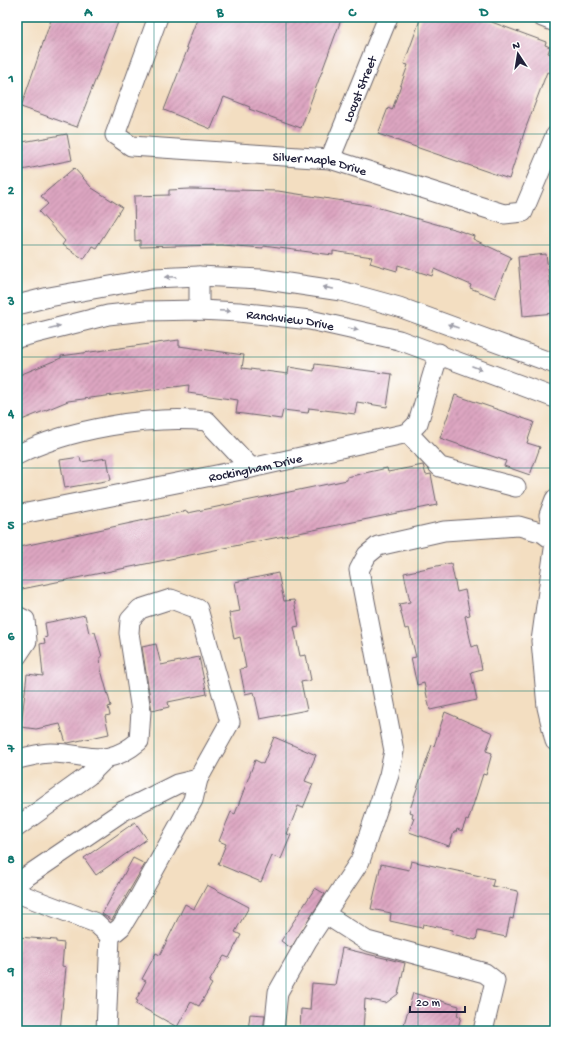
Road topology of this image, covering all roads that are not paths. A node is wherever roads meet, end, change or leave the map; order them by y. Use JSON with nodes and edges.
{"nodes":[{"id":1,"x":158,"y":17,"type":"edge"},
{"id":2,"x":388,"y":17,"type":"edge"},
{"id":3,"x":542,"y":17,"type":"edge"},
{"id":4,"x":555,"y":22,"type":"edge"},
{"id":5,"x":555,"y":136,"type":"edge"},
{"id":6,"x":330,"y":159,"type":"junction"},
{"id":7,"x":199,"y":276,"type":"junction"},
{"id":8,"x":17,"y":305,"type":"edge"},
{"id":9,"x":199,"y":310,"type":"junction"},
{"id":10,"x":17,"y":338,"type":"edge"},
{"id":11,"x":440,"y":353,"type":"junction"},
{"id":12,"x":555,"y":364,"type":"edge"},
{"id":13,"x":555,"y":398,"type":"edge"},
{"id":14,"x":408,"y":433,"type":"junction"},
{"id":15,"x":17,"y":455,"type":"edge"},
{"id":16,"x":251,"y":468,"type":"junction"},
{"id":17,"x":516,"y":487,"type":"dead end"},
{"id":18,"x":555,"y":499,"type":"edge"},
{"id":19,"x":17,"y":515,"type":"edge"},
{"id":20,"x":555,"y":542,"type":"edge"},
{"id":21,"x":17,"y":616,"type":"edge"},
{"id":22,"x":17,"y":656,"type":"edge"},
{"id":23,"x":555,"y":741,"type":"edge"},
{"id":24,"x":17,"y":759,"type":"edge"},
{"id":25,"x":105,"y":760,"type":"junction"},
{"id":26,"x":198,"y":779,"type":"junction"},
{"id":27,"x":17,"y":827,"type":"edge"},
{"id":28,"x":17,"y":883,"type":"edge"},
{"id":29,"x":17,"y":893,"type":"edge"},
{"id":30,"x":325,"y":914,"type":"junction"},
{"id":31,"x":110,"y":936,"type":"junction"},
{"id":32,"x":106,"y":1031,"type":"edge"},
{"id":33,"x":274,"y":1031,"type":"edge"},
{"id":34,"x":483,"y":1031,"type":"edge"}],
"edges":[{"from":1,"to":6,"type":"street","name":"Silver Maple Drive"},
{"from":2,"to":6,"type":"street","name":"Locust Street"},
{"from":3,"to":4,"type":"street"},
{"from":5,"to":6,"type":"street","name":"Silver Maple Drive"},
{"from":7,"to":8,"type":"street","one_way":true},
{"from":7,"to":9,"type":"street"},
{"from":12,"to":7,"type":"street","one_way":true},
{"from":10,"to":9,"type":"street","name":"Ranchview Drive","one_way":true},
{"from":9,"to":11,"type":"street","name":"Ranchview Drive","one_way":true},
{"from":11,"to":13,"type":"street","name":"Ranchview Drive","one_way":true},
{"from":11,"to":14,"type":"street"},
{"from":14,"to":16,"type":"street","name":"Rockingham Drive"},
{"from":14,"to":17,"type":"street"},
{"from":15,"to":16,"type":"street"},
{"from":16,"to":19,"type":"street","name":"Rockingham Drive"},
{"from":18,"to":20,"type":"street"},
{"from":20,"to":23,"type":"street"},
{"from":20,"to":30,"type":"street"},
{"from":21,"to":22,"type":"street"},
{"from":24,"to":25,"type":"street"},
{"from":25,"to":26,"type":"street"},
{"from":25,"to":27,"type":"street"},
{"from":26,"to":28,"type":"street"},
{"from":26,"to":31,"type":"street"},
{"from":29,"to":31,"type":"street"},
{"from":30,"to":33,"type":"street"},
{"from":30,"to":34,"type":"street"},
{"from":31,"to":32,"type":"street"}]}
